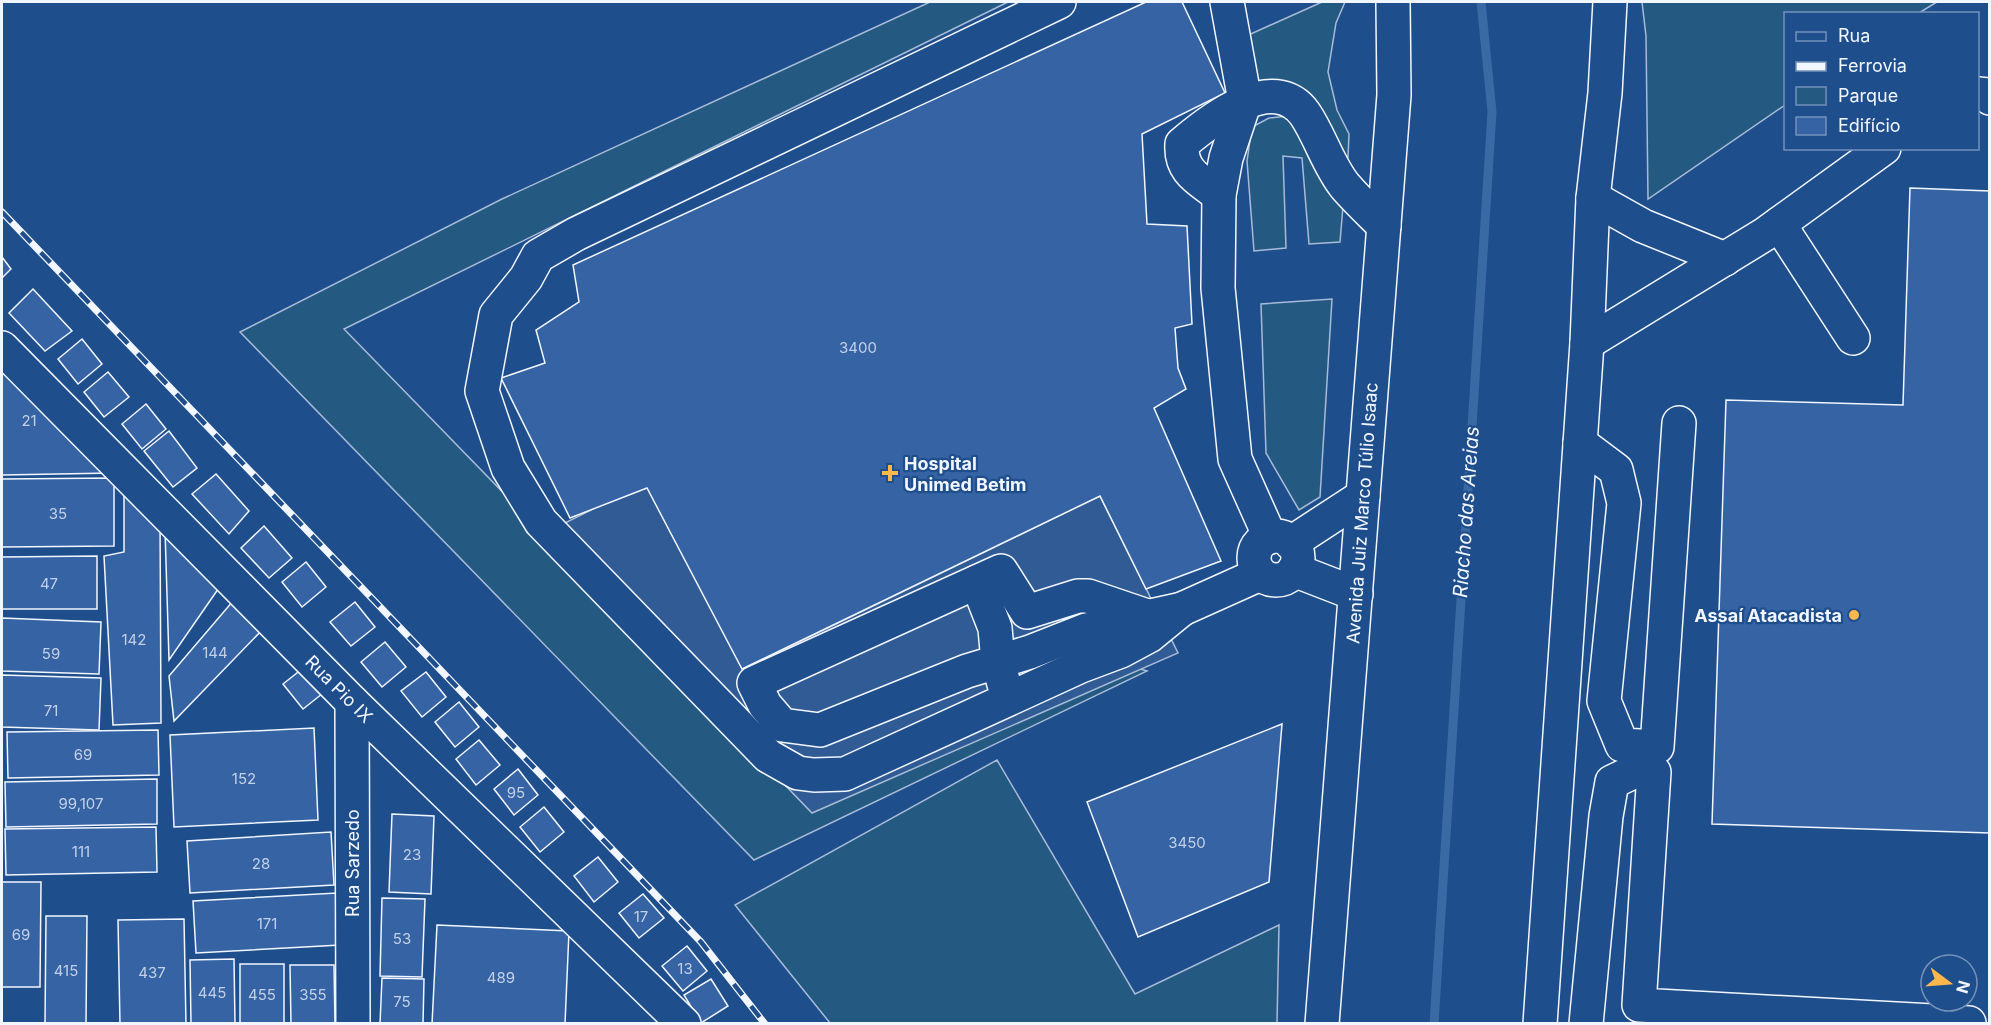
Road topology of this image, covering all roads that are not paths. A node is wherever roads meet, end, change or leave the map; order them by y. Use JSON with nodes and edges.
{"nodes":[{"id":1,"x":1059,"y":2,"type":"edge"},
{"id":2,"x":1207,"y":2,"type":"edge"},
{"id":3,"x":1227,"y":2,"type":"edge"},
{"id":4,"x":1393,"y":2,"type":"edge"},
{"id":5,"x":1610,"y":2,"type":"edge"},
{"id":6,"x":1240,"y":104,"type":"junction"},
{"id":7,"x":1881,"y":150,"type":"edge"},
{"id":8,"x":1219,"y":195,"type":"junction"},
{"id":9,"x":1593,"y":198,"type":"junction"},
{"id":10,"x":1779,"y":224,"type":"junction"},
{"id":11,"x":1384,"y":226,"type":"junction"},
{"id":12,"x":1725,"y":259,"type":"junction"},
{"id":13,"x":1853,"y":338,"type":"dead end"},
{"id":14,"x":1587,"y":344,"type":"junction"},
{"id":15,"x":2,"y":348,"type":"edge"},
{"id":16,"x":1679,"y":423,"type":"dead end"},
{"id":17,"x":1580,"y":443,"type":"junction"},
{"id":18,"x":1363,"y":496,"type":"junction"},
{"id":19,"x":1285,"y":550,"type":"junction"},
{"id":20,"x":977,"y":582,"type":"junction"},
{"id":21,"x":1356,"y":594,"type":"junction"},
{"id":22,"x":1182,"y":609,"type":"junction"},
{"id":23,"x":1147,"y":616,"type":"junction"},
{"id":24,"x":998,"y":662,"type":"junction"},
{"id":25,"x":1009,"y":700,"type":"junction"},
{"id":26,"x":352,"y":702,"type":"junction"},
{"id":27,"x":1656,"y":760,"type":"junction"},
{"id":28,"x":353,"y":1023,"type":"edge"},
{"id":29,"x":684,"y":1023,"type":"edge"},
{"id":30,"x":1322,"y":1023,"type":"edge"},
{"id":31,"x":1540,"y":1023,"type":"edge"},
{"id":32,"x":1586,"y":1023,"type":"edge"},
{"id":33,"x":1969,"y":1023,"type":"edge"}],
"edges":[{"from":1,"to":25,"type":"main road"},
{"from":2,"to":6,"type":"main road"},
{"from":3,"to":6,"type":"main road"},
{"from":4,"to":11,"type":"main road","name":"Avenida Juiz Marco Túlio Isaac"},
{"from":5,"to":9,"type":"main road"},
{"from":6,"to":8,"type":"main road"},
{"from":6,"to":8,"type":"main road"},
{"from":6,"to":11,"type":"main road"},
{"from":7,"to":10,"type":"main road"},
{"from":8,"to":19,"type":"main road"},
{"from":9,"to":12,"type":"main road"},
{"from":9,"to":14,"type":"main road"},
{"from":10,"to":12,"type":"main road"},
{"from":10,"to":13,"type":"main road"},
{"from":11,"to":18,"type":"main road","name":"Avenida Juiz Marco Túlio Isaac"},
{"from":12,"to":14,"type":"main road"},
{"from":14,"to":17,"type":"main road"},
{"from":15,"to":26,"type":"main road","name":"Rua Pio IX"},
{"from":16,"to":27,"type":"main road"},
{"from":17,"to":27,"type":"main road"},
{"from":17,"to":31,"type":"main road"},
{"from":18,"to":19,"type":"main road"},
{"from":18,"to":21,"type":"main road","name":"Avenida Juiz Marco Túlio Isaac"},
{"from":19,"to":21,"type":"main road"},
{"from":19,"to":22,"type":"main road"},
{"from":20,"to":23,"type":"main road"},
{"from":20,"to":24,"type":"main road"},
{"from":20,"to":24,"type":"main road"},
{"from":21,"to":30,"type":"main road","name":"Avenida Juiz Marco Túlio Isaac"},
{"from":22,"to":23,"type":"main road"},
{"from":22,"to":25,"type":"main road"},
{"from":23,"to":24,"type":"main road"},
{"from":24,"to":25,"type":"main road"},
{"from":26,"to":28,"type":"main road","name":"Rua Sarzedo"},
{"from":26,"to":29,"type":"main road","name":"Rua Pio IX"},
{"from":27,"to":32,"type":"main road"},
{"from":27,"to":33,"type":"main road"}]}
